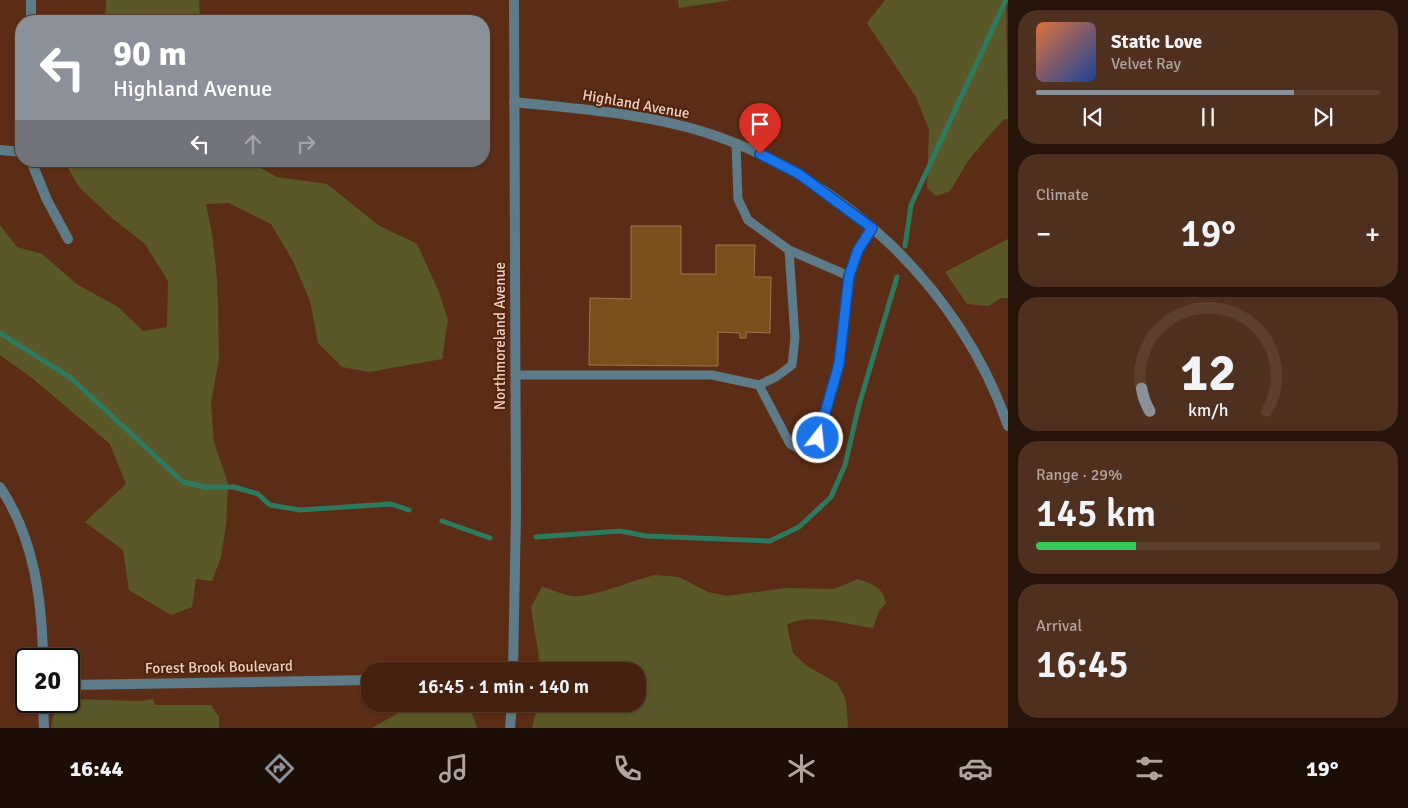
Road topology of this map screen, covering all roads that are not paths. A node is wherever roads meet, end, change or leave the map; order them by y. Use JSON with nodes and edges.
{"nodes":[{"id":1,"x":31,"y":0,"type":"edge"},
{"id":2,"x":514,"y":0,"type":"edge"},
{"id":3,"x":31,"y":15,"type":"edge"},
{"id":4,"x":514,"y":102,"type":"junction"},
{"id":5,"x":736,"y":144,"type":"junction"},
{"id":6,"x":0,"y":150,"type":"edge"},
{"id":7,"x":15,"y":151,"type":"edge"},
{"id":8,"x":33,"y":167,"type":"edge"},
{"id":9,"x":872,"y":228,"type":"junction"},
{"id":10,"x":68,"y":239,"type":"dead end"},
{"id":11,"x":790,"y":250,"type":"junction"},
{"id":12,"x":849,"y":276,"type":"junction"},
{"id":13,"x":515,"y":375,"type":"junction"},
{"id":14,"x":759,"y":386,"type":"junction"},
{"id":15,"x":1008,"y":426,"type":"edge"},
{"id":16,"x":0,"y":487,"type":"edge"},
{"id":17,"x":43,"y":648,"type":"edge"},
{"id":18,"x":513,"y":662,"type":"edge"},
{"id":19,"x":361,"y":680,"type":"edge"},
{"id":20,"x":80,"y":685,"type":"edge"},
{"id":21,"x":511,"y":712,"type":"edge"},
{"id":22,"x":44,"y":713,"type":"edge"},
{"id":23,"x":44,"y":728,"type":"edge"},
{"id":24,"x":510,"y":728,"type":"edge"}],
"edges":[{"from":1,"to":3,"type":"street"},
{"from":2,"to":4,"type":"street","name":"Northmoreland Avenue"},
{"from":4,"to":5,"type":"street","name":"Highland Avenue"},
{"from":4,"to":13,"type":"street","name":"Northmoreland Avenue"},
{"from":5,"to":9,"type":"street","name":"Highland Avenue"},
{"from":5,"to":11,"type":"lane"},
{"from":6,"to":7,"type":"street"},
{"from":8,"to":10,"type":"street"},
{"from":9,"to":12,"type":"lane"},
{"from":9,"to":15,"type":"street","name":"Highland Avenue"},
{"from":11,"to":12,"type":"lane"},
{"from":11,"to":14,"type":"lane"},
{"from":12,"to":14,"type":"lane"},
{"from":13,"to":14,"type":"lane"},
{"from":13,"to":18,"type":"street","name":"Northmoreland Avenue"},
{"from":16,"to":17,"type":"street"},
{"from":19,"to":20,"type":"street","name":"Forest Brook Boulevard"},
{"from":21,"to":24,"type":"street"},
{"from":22,"to":23,"type":"street"}]}
